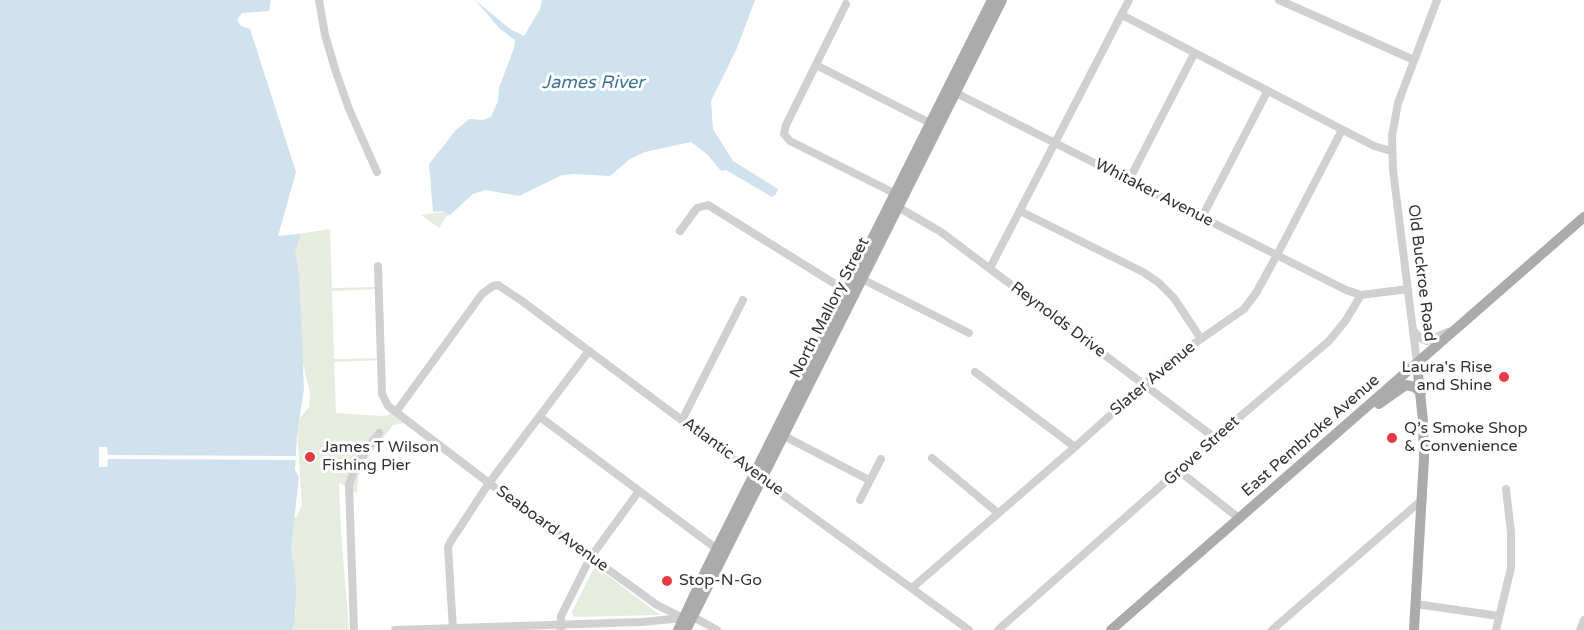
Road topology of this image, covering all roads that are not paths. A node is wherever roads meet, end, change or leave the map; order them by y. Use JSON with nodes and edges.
{"nodes":[{"id":1,"x":319,"y":0,"type":"edge"},
{"id":2,"x":992,"y":0,"type":"edge"},
{"id":3,"x":1002,"y":0,"type":"edge"},
{"id":4,"x":1130,"y":0,"type":"edge"},
{"id":5,"x":1279,"y":0,"type":"edge"},
{"id":6,"x":1437,"y":0,"type":"edge"},
{"id":7,"x":846,"y":4,"type":"dead end"},
{"id":8,"x":1122,"y":15,"type":"junction"},
{"id":9,"x":1194,"y":54,"type":"junction"},
{"id":10,"x":1414,"y":60,"type":"junction"},
{"id":11,"x":816,"y":65,"type":"junction"},
{"id":12,"x":951,"y":91,"type":"junction"},
{"id":13,"x":1267,"y":92,"type":"junction"},
{"id":14,"x":930,"y":123,"type":"junction"},
{"id":15,"x":1342,"y":130,"type":"junction"},
{"id":16,"x":1055,"y":143,"type":"junction"},
{"id":17,"x":1391,"y":151,"type":"junction"},
{"id":18,"x":377,"y":172,"type":"dead end"},
{"id":19,"x":1129,"y":180,"type":"junction"},
{"id":20,"x":899,"y":199,"type":"junction"},
{"id":21,"x":1020,"y":211,"type":"junction"},
{"id":22,"x":1202,"y":217,"type":"junction"},
{"id":23,"x":1584,"y":217,"type":"edge"},
{"id":24,"x":680,"y":231,"type":"dead end"},
{"id":25,"x":1277,"y":255,"type":"junction"},
{"id":26,"x":378,"y":266,"type":"dead end"},
{"id":27,"x":990,"y":268,"type":"junction"},
{"id":28,"x":861,"y":279,"type":"junction"},
{"id":29,"x":1408,"y":289,"type":"junction"},
{"id":30,"x":850,"y":293,"type":"junction"},
{"id":31,"x":1361,"y":295,"type":"junction"},
{"id":32,"x":743,"y":300,"type":"dead end"},
{"id":33,"x":1456,"y":329,"type":"junction"},
{"id":34,"x":1413,"y":330,"type":"junction"},
{"id":35,"x":969,"y":333,"type":"dead end"},
{"id":36,"x":1201,"y":339,"type":"junction"},
{"id":37,"x":590,"y":351,"type":"junction"},
{"id":38,"x":1417,"y":363,"type":"junction"},
{"id":39,"x":975,"y":372,"type":"dead end"},
{"id":40,"x":1144,"y":385,"type":"junction"},
{"id":41,"x":1421,"y":393,"type":"junction"},
{"id":42,"x":1370,"y":406,"type":"junction"},
{"id":43,"x":396,"y":412,"type":"junction"},
{"id":44,"x":540,"y":417,"type":"junction"},
{"id":45,"x":682,"y":420,"type":"junction"},
{"id":46,"x":379,"y":433,"type":"dead end"},
{"id":47,"x":784,"y":436,"type":"junction"},
{"id":48,"x":1215,"y":438,"type":"junction"},
{"id":49,"x":1075,"y":447,"type":"junction"},
{"id":50,"x":932,"y":458,"type":"dead end"},
{"id":51,"x":880,"y":459,"type":"dead end"},
{"id":52,"x":1179,"y":471,"type":"junction"},
{"id":53,"x":758,"y":476,"type":"junction"},
{"id":54,"x":869,"y":480,"type":"junction"},
{"id":55,"x":489,"y":483,"type":"junction"},
{"id":56,"x":1506,"y":489,"type":"dead end"},
{"id":57,"x":639,"y":491,"type":"junction"},
{"id":58,"x":1423,"y":499,"type":"junction"},
{"id":59,"x":860,"y":500,"type":"dead end"},
{"id":60,"x":998,"y":513,"type":"junction"},
{"id":61,"x":1240,"y":519,"type":"junction"},
{"id":62,"x":717,"y":549,"type":"junction"},
{"id":63,"x":590,"y":558,"type":"junction"},
{"id":64,"x":912,"y":588,"type":"junction"},
{"id":65,"x":1416,"y":604,"type":"junction"},
{"id":66,"x":1500,"y":616,"type":"junction"},
{"id":67,"x":688,"y":618,"type":"junction"},
{"id":68,"x":1584,"y":620,"type":"edge"},
{"id":69,"x":561,"y":627,"type":"edge"},
{"id":70,"x":453,"y":629,"type":"edge"},
{"id":71,"x":354,"y":630,"type":"edge"},
{"id":72,"x":395,"y":630,"type":"edge"},
{"id":73,"x":678,"y":630,"type":"edge"},
{"id":74,"x":686,"y":630,"type":"edge"},
{"id":75,"x":717,"y":630,"type":"edge"},
{"id":76,"x":969,"y":630,"type":"edge"},
{"id":77,"x":998,"y":630,"type":"edge"},
{"id":78,"x":1111,"y":630,"type":"edge"},
{"id":79,"x":1272,"y":630,"type":"edge"},
{"id":80,"x":1414,"y":630,"type":"edge"},
{"id":81,"x":1496,"y":630,"type":"edge"},
{"id":82,"x":1580,"y":630,"type":"edge"}],
"edges":[{"from":1,"to":18,"type":"street"},
{"from":2,"to":12,"type":"main road","name":"North Mallory Street"},
{"from":3,"to":12,"type":"main road","name":"North Mallory Street"},
{"from":4,"to":8,"type":"street"},
{"from":5,"to":10,"type":"street"},
{"from":6,"to":10,"type":"street","name":"Old Buckroe Road"},
{"from":7,"to":11,"type":"street"},
{"from":8,"to":9,"type":"street"},
{"from":8,"to":16,"type":"street"},
{"from":9,"to":13,"type":"street"},
{"from":9,"to":19,"type":"street"},
{"from":10,"to":17,"type":"street","name":"Old Buckroe Road"},
{"from":11,"to":14,"type":"street"},
{"from":11,"to":20,"type":"street","name":"Reynolds Drive"},
{"from":12,"to":14,"type":"main road","name":"North Mallory Street"},
{"from":12,"to":16,"type":"street","name":"Whitaker Avenue"},
{"from":12,"to":20,"type":"main road","name":"North Mallory Street"},
{"from":13,"to":15,"type":"street"},
{"from":13,"to":22,"type":"street"},
{"from":14,"to":20,"type":"main road","name":"North Mallory Street"},
{"from":15,"to":17,"type":"street"},
{"from":15,"to":25,"type":"street","name":"Slater Avenue"},
{"from":16,"to":19,"type":"street","name":"Whitaker Avenue"},
{"from":16,"to":21,"type":"street"},
{"from":17,"to":29,"type":"street","name":"Old Buckroe Road"},
{"from":19,"to":22,"type":"street","name":"Whitaker Avenue"},
{"from":20,"to":27,"type":"street","name":"Reynolds Drive"},
{"from":20,"to":28,"type":"main road","name":"North Mallory Street"},
{"from":20,"to":30,"type":"main road","name":"North Mallory Street"},
{"from":21,"to":27,"type":"street"},
{"from":21,"to":36,"type":"street"},
{"from":22,"to":25,"type":"street","name":"Whitaker Avenue"},
{"from":23,"to":33,"type":"main road","name":"East Pembroke Avenue"},
{"from":24,"to":30,"type":"street"},
{"from":25,"to":31,"type":"street","name":"Whitaker Avenue"},
{"from":25,"to":36,"type":"street","name":"Slater Avenue"},
{"from":26,"to":43,"type":"street"},
{"from":27,"to":40,"type":"street","name":"Reynolds Drive"},
{"from":28,"to":30,"type":"main road","name":"North Mallory Street"},
{"from":28,"to":35,"type":"street"},
{"from":29,"to":31,"type":"street"},
{"from":29,"to":34,"type":"street","name":"Old Buckroe Road"},
{"from":30,"to":47,"type":"main road","name":"North Mallory Street"},
{"from":30,"to":53,"type":"main road","name":"North Mallory Street"},
{"from":31,"to":48,"type":"street","name":"Grove Street"},
{"from":32,"to":45,"type":"street"},
{"from":33,"to":34,"type":"street"},
{"from":33,"to":38,"type":"main road","name":"East Pembroke Avenue"},
{"from":34,"to":38,"type":"street","name":"Old Buckroe Road"},
{"from":36,"to":40,"type":"street","name":"Slater Avenue"},
{"from":37,"to":43,"type":"street","name":"Atlantic Avenue"},
{"from":37,"to":44,"type":"street"},
{"from":37,"to":45,"type":"street","name":"Atlantic Avenue"},
{"from":38,"to":41,"type":"main road","name":"Old Buckroe Road"},
{"from":38,"to":42,"type":"main road","name":"East Pembroke Avenue"},
{"from":39,"to":49,"type":"street"},
{"from":40,"to":48,"type":"street","name":"Reynolds Drive"},
{"from":40,"to":49,"type":"street","name":"Slater Avenue"},
{"from":41,"to":42,"type":"main road"},
{"from":41,"to":58,"type":"main road","name":"Old Buckroe Road"},
{"from":42,"to":61,"type":"main road","name":"East Pembroke Avenue"},
{"from":43,"to":55,"type":"street","name":"Seaboard Avenue"},
{"from":44,"to":55,"type":"street"},
{"from":44,"to":57,"type":"street"},
{"from":45,"to":53,"type":"street","name":"Atlantic Avenue"},
{"from":46,"to":71,"type":"street"},
{"from":47,"to":53,"type":"main road","name":"North Mallory Street"},
{"from":47,"to":54,"type":"street"},
{"from":48,"to":52,"type":"street","name":"Grove Street"},
{"from":49,"to":60,"type":"street","name":"Slater Avenue"},
{"from":50,"to":60,"type":"street"},
{"from":51,"to":54,"type":"street"},
{"from":52,"to":61,"type":"street"},
{"from":52,"to":77,"type":"street","name":"Grove Street"},
{"from":53,"to":62,"type":"main road","name":"North Mallory Street"},
{"from":53,"to":64,"type":"street","name":"Atlantic Avenue"},
{"from":53,"to":67,"type":"main road","name":"North Mallory Street"},
{"from":54,"to":59,"type":"street"},
{"from":55,"to":63,"type":"street","name":"Seaboard Avenue"},
{"from":55,"to":70,"type":"street"},
{"from":56,"to":66,"type":"street"},
{"from":57,"to":62,"type":"street"},
{"from":57,"to":63,"type":"street"},
{"from":58,"to":65,"type":"main road","name":"Old Buckroe Road"},
{"from":58,"to":79,"type":"street"},
{"from":60,"to":64,"type":"street","name":"Slater Avenue"},
{"from":61,"to":78,"type":"main road","name":"East Pembroke Avenue"},
{"from":62,"to":67,"type":"main road","name":"North Mallory Street"},
{"from":63,"to":67,"type":"street","name":"Seaboard Avenue"},
{"from":63,"to":69,"type":"street"},
{"from":64,"to":76,"type":"street","name":"Atlantic Avenue"},
{"from":65,"to":66,"type":"street"},
{"from":65,"to":80,"type":"main road","name":"Old Buckroe Road"},
{"from":66,"to":81,"type":"street"},
{"from":67,"to":69,"type":"street"},
{"from":67,"to":73,"type":"main road","name":"North Mallory Street"},
{"from":67,"to":74,"type":"main road","name":"North Mallory Street"},
{"from":67,"to":75,"type":"street","name":"Seaboard Avenue"},
{"from":68,"to":82,"type":"street"},
{"from":69,"to":70,"type":"street"},
{"from":70,"to":72,"type":"street"}]}
